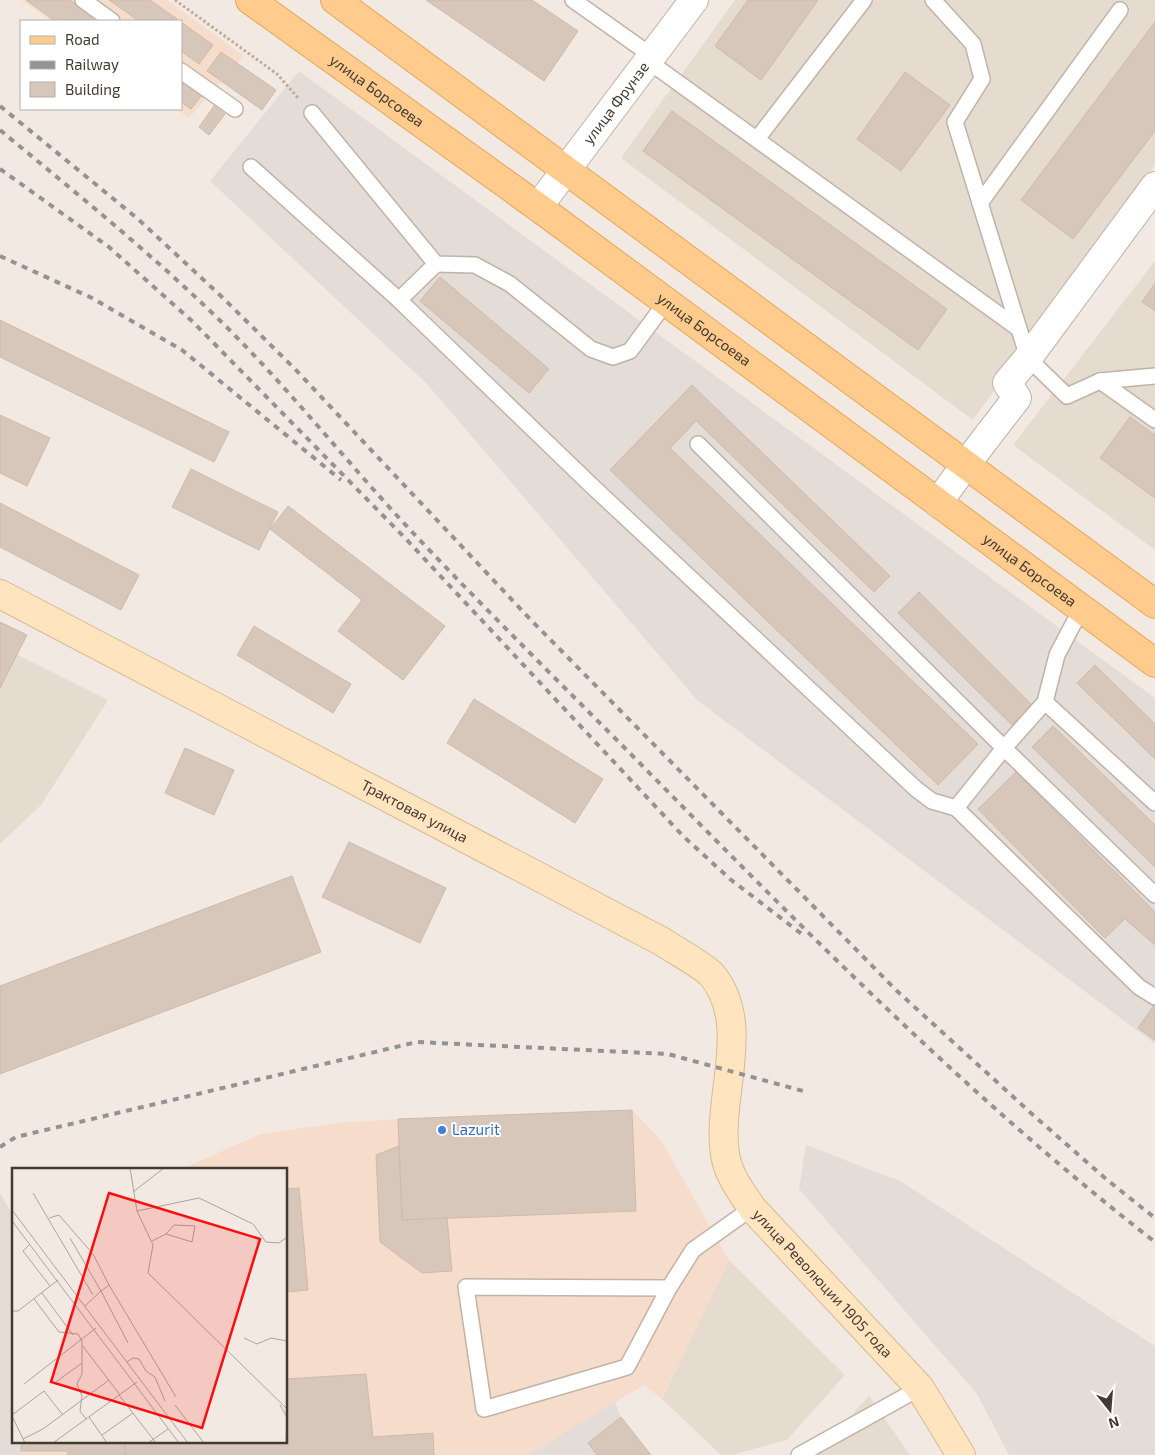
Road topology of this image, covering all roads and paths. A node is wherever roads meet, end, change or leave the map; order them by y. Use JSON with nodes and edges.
{"nodes":[{"id":1,"x":83,"y":0,"type":"edge"},
{"id":2,"x":175,"y":0,"type":"edge"},
{"id":3,"x":250,"y":0,"type":"edge"},
{"id":4,"x":336,"y":0,"type":"edge"},
{"id":5,"x":573,"y":0,"type":"edge"},
{"id":6,"x":694,"y":0,"type":"edge"},
{"id":7,"x":864,"y":0,"type":"edge"},
{"id":8,"x":933,"y":0,"type":"edge"},
{"id":9,"x":1120,"y":10,"type":"dead end"},
{"id":10,"x":111,"y":20,"type":"edge"},
{"id":11,"x":650,"y":58,"type":"junction"},
{"id":12,"x":182,"y":72,"type":"edge"},
{"id":13,"x":235,"y":109,"type":"dead end"},
{"id":14,"x":312,"y":113,"type":"joint"},
{"id":15,"x":757,"y":139,"type":"junction"},
{"id":16,"x":251,"y":166,"type":"dead end"},
{"id":17,"x":566,"y":170,"type":"junction"},
{"id":18,"x":1155,"y":186,"type":"edge"},
{"id":19,"x":980,"y":202,"type":"junction"},
{"id":20,"x":538,"y":207,"type":"junction"},
{"id":21,"x":436,"y":264,"type":"junction"},
{"id":22,"x":399,"y":300,"type":"junction"},
{"id":23,"x":666,"y":302,"type":"junction"},
{"id":24,"x":1019,"y":329,"type":"junction"},
{"id":25,"x":1028,"y":358,"type":"junction"},
{"id":26,"x":1155,"y":376,"type":"edge"},
{"id":27,"x":1100,"y":381,"type":"junction"},
{"id":28,"x":1155,"y":420,"type":"edge"},
{"id":29,"x":698,"y":444,"type":"dead end"},
{"id":30,"x":964,"y":465,"type":"junction"},
{"id":31,"x":938,"y":502,"type":"junction"},
{"id":32,"x":0,"y":594,"type":"edge"},
{"id":33,"x":1155,"y":604,"type":"edge"},
{"id":34,"x":1081,"y":608,"type":"junction"},
{"id":35,"x":1155,"y":663,"type":"edge"},
{"id":36,"x":1045,"y":702,"type":"junction"},
{"id":37,"x":1004,"y":748,"type":"junction"},
{"id":38,"x":1155,"y":803,"type":"edge"},
{"id":39,"x":956,"y":808,"type":"junction"},
{"id":40,"x":1155,"y":895,"type":"edge"},
{"id":41,"x":1155,"y":997,"type":"edge"},
{"id":42,"x":727,"y":1098,"type":"joint"},
{"id":43,"x":752,"y":1208,"type":"junction"},
{"id":44,"x":669,"y":1288,"type":"junction"},
{"id":45,"x":920,"y":1388,"type":"junction"},
{"id":46,"x":799,"y":1455,"type":"edge"},
{"id":47,"x":960,"y":1455,"type":"edge"}],
"edges":[{"from":1,"to":10,"type":"lane"},
{"from":2,"to":14,"type":"path"},
{"from":3,"to":20,"type":"main road","name":"улица Борсоева"},
{"from":4,"to":17,"type":"main road"},
{"from":5,"to":11,"type":"lane"},
{"from":6,"to":11,"type":"street","name":"улица Фрунзе"},
{"from":7,"to":15,"type":"lane"},
{"from":8,"to":19,"type":"lane"},
{"from":9,"to":19,"type":"lane"},
{"from":11,"to":15,"type":"lane"},
{"from":11,"to":17,"type":"street","name":"улица Фрунзе"},
{"from":12,"to":13,"type":"lane"},
{"from":14,"to":21,"type":"lane"},
{"from":15,"to":24,"type":"lane"},
{"from":16,"to":22,"type":"lane"},
{"from":17,"to":20,"type":"street","name":"улица Фрунзе"},
{"from":17,"to":30,"type":"main road"},
{"from":18,"to":25,"type":"street"},
{"from":19,"to":24,"type":"lane"},
{"from":20,"to":23,"type":"main road","name":"улица Борсоева"},
{"from":21,"to":22,"type":"lane"},
{"from":21,"to":23,"type":"lane"},
{"from":22,"to":39,"type":"lane"},
{"from":23,"to":31,"type":"main road","name":"улица Борсоева"},
{"from":24,"to":25,"type":"lane"},
{"from":25,"to":27,"type":"lane"},
{"from":25,"to":30,"type":"street"},
{"from":26,"to":27,"type":"lane"},
{"from":27,"to":28,"type":"lane"},
{"from":29,"to":37,"type":"lane"},
{"from":30,"to":31,"type":"street"},
{"from":30,"to":33,"type":"main road"},
{"from":31,"to":34,"type":"main road","name":"улица Борсоева"},
{"from":32,"to":42,"type":"main road","name":"Трактовая улица"},
{"from":34,"to":35,"type":"main road","name":"улица Борсоева"},
{"from":34,"to":36,"type":"lane"},
{"from":36,"to":37,"type":"lane"},
{"from":36,"to":38,"type":"lane"},
{"from":37,"to":39,"type":"lane"},
{"from":37,"to":40,"type":"lane"},
{"from":39,"to":41,"type":"lane"},
{"from":42,"to":43,"type":"main road","name":"улица Революции 1905 года"},
{"from":43,"to":44,"type":"lane"},
{"from":43,"to":45,"type":"main road","name":"улица Революции 1905 года"},
{"from":44,"to":44,"type":"lane"},
{"from":45,"to":46,"type":"lane"},
{"from":45,"to":47,"type":"main road","name":"улица Революции 1905 года"}]}
